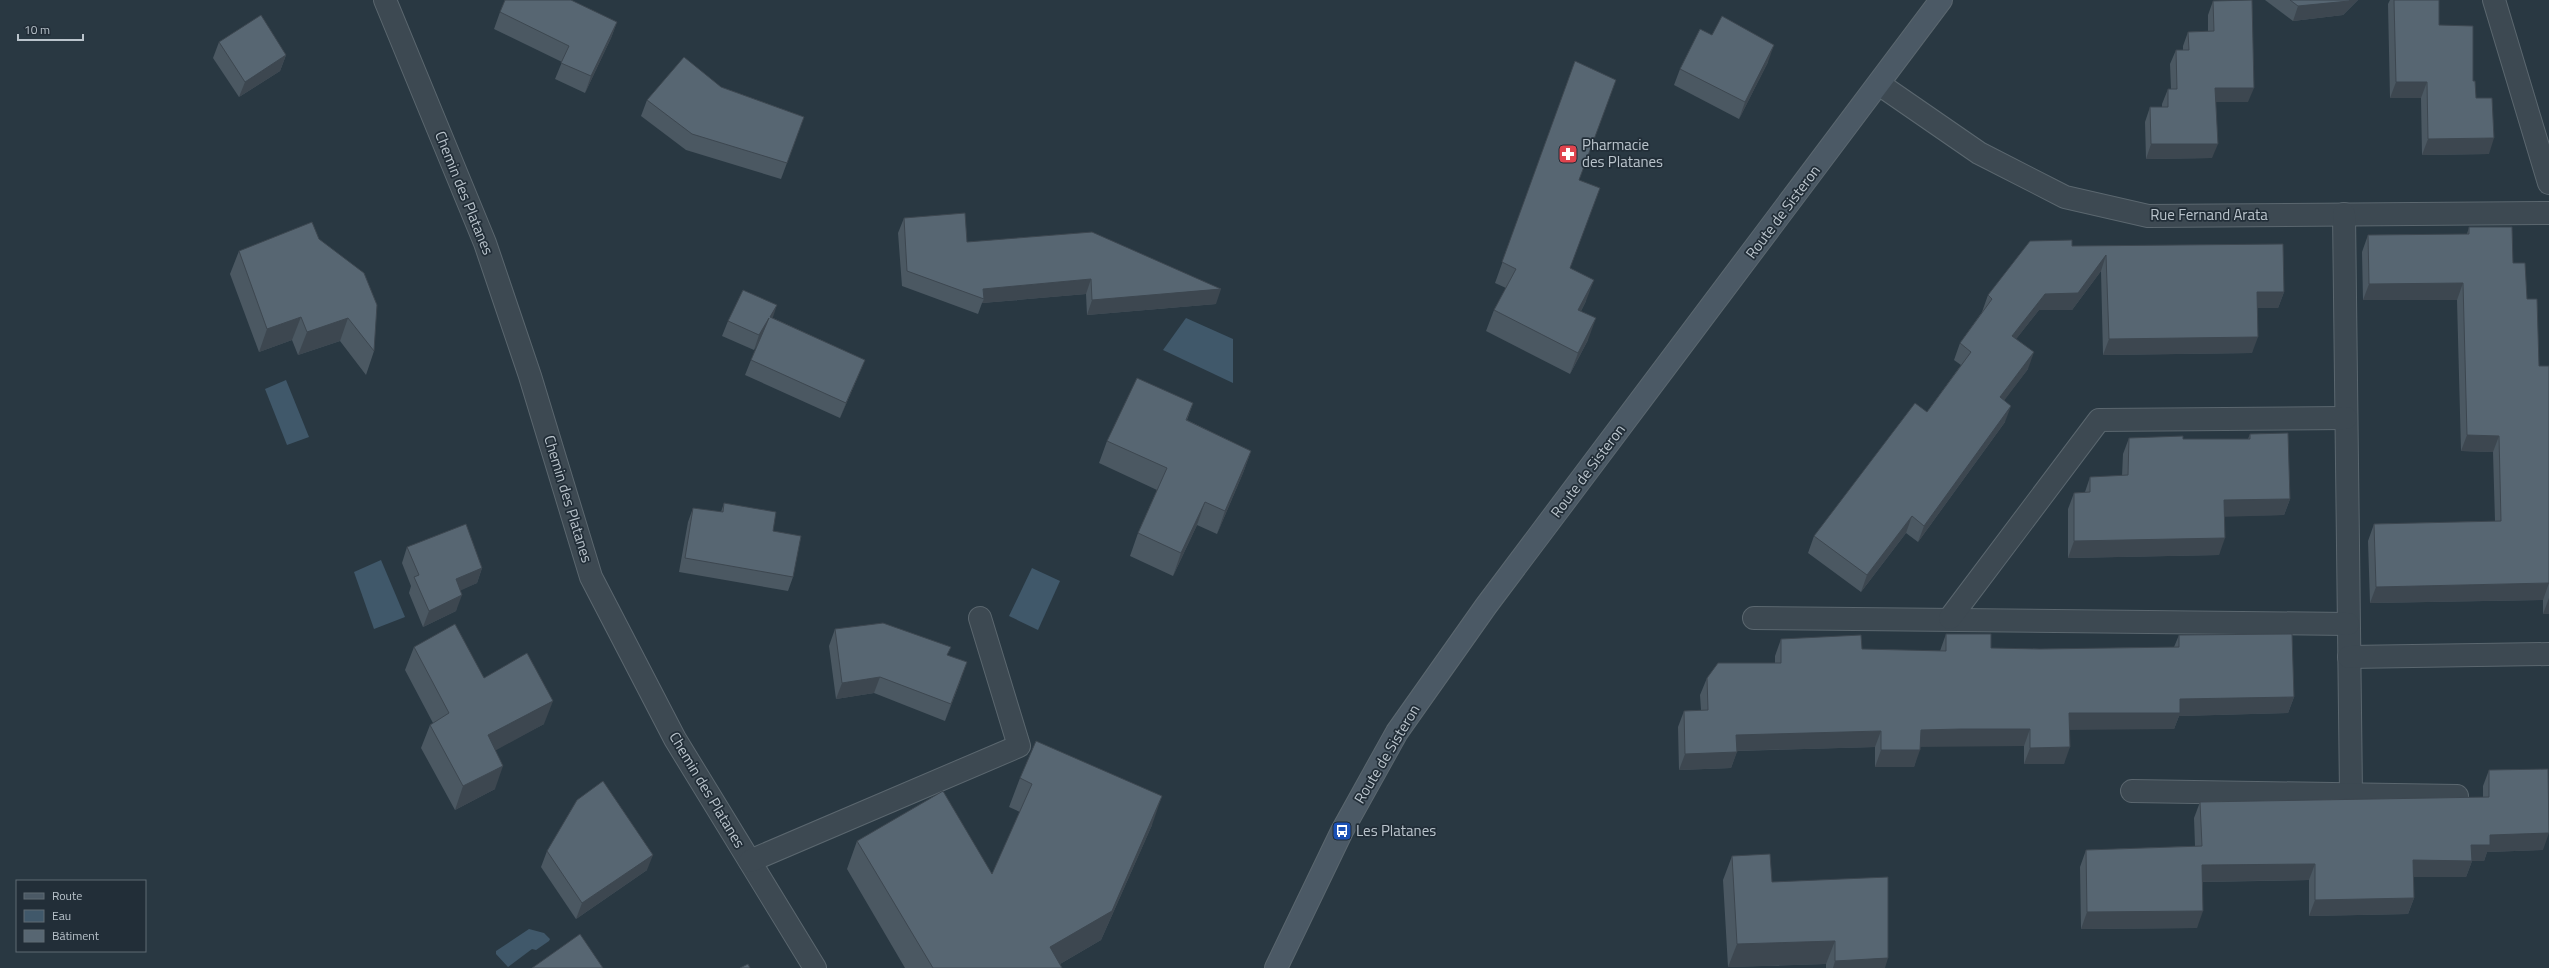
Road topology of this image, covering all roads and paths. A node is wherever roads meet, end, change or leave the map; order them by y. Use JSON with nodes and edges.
{"nodes":[{"id":1,"x":385,"y":0,"type":"edge"},
{"id":2,"x":1942,"y":0,"type":"edge"},
{"id":3,"x":2494,"y":0,"type":"edge"},
{"id":4,"x":1879,"y":84,"type":"junction"},
{"id":5,"x":2549,"y":183,"type":"edge"},
{"id":6,"x":2549,"y":213,"type":"edge"},
{"id":7,"x":2344,"y":214,"type":"junction"},
{"id":8,"x":2346,"y":418,"type":"junction"},
{"id":9,"x":980,"y":618,"type":"dead end"},
{"id":10,"x":1754,"y":618,"type":"dead end"},
{"id":11,"x":1950,"y":618,"type":"junction"},
{"id":12,"x":2348,"y":624,"type":"junction"},
{"id":13,"x":2549,"y":654,"type":"edge"},
{"id":14,"x":2349,"y":657,"type":"junction"},
{"id":15,"x":2132,"y":791,"type":"dead end"},
{"id":16,"x":2351,"y":794,"type":"junction"},
{"id":17,"x":2457,"y":796,"type":"edge"},
{"id":18,"x":750,"y":861,"type":"junction"},
{"id":19,"x":815,"y":968,"type":"edge"},
{"id":20,"x":1276,"y":968,"type":"edge"}],
"edges":[{"from":1,"to":18,"type":"street","name":"Chemin des Platanes"},
{"from":2,"to":4,"type":"main road","name":"Route de Sisteron"},
{"from":3,"to":5,"type":"street"},
{"from":4,"to":7,"type":"street","name":"Rue Fernand Arata"},
{"from":4,"to":20,"type":"main road","name":"Route de Sisteron"},
{"from":6,"to":7,"type":"street","name":"Rue Fernand Arata"},
{"from":7,"to":8,"type":"street"},
{"from":8,"to":11,"type":"street"},
{"from":8,"to":12,"type":"street"},
{"from":9,"to":18,"type":"street"},
{"from":10,"to":11,"type":"street"},
{"from":11,"to":12,"type":"street"},
{"from":12,"to":14,"type":"street"},
{"from":13,"to":14,"type":"street"},
{"from":14,"to":16,"type":"street"},
{"from":15,"to":16,"type":"street"},
{"from":16,"to":17,"type":"street"},
{"from":18,"to":19,"type":"street","name":"Chemin des Platanes"}]}
